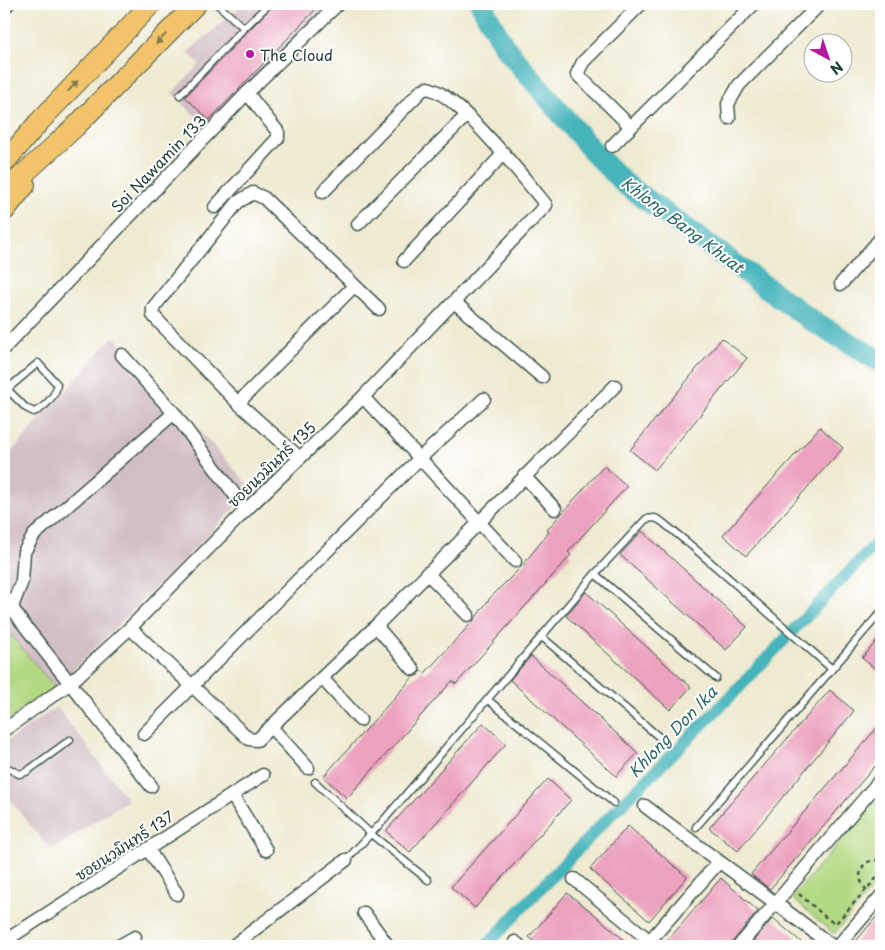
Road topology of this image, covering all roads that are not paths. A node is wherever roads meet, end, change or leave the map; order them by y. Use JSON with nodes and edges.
{"nodes":[{"id":1,"x":8,"y":4,"type":"edge"},
{"id":2,"x":151,"y":4,"type":"edge"},
{"id":3,"x":196,"y":4,"type":"edge"},
{"id":4,"x":217,"y":4,"type":"edge"},
{"id":5,"x":269,"y":4,"type":"edge"},
{"id":6,"x":338,"y":4,"type":"edge"},
{"id":7,"x":641,"y":4,"type":"edge"},
{"id":8,"x":754,"y":4,"type":"edge"},
{"id":9,"x":820,"y":4,"type":"edge"},
{"id":10,"x":4,"y":8,"type":"edge"},
{"id":11,"x":244,"y":28,"type":"junction"},
{"id":12,"x":247,"y":93,"type":"junction"},
{"id":13,"x":180,"y":95,"type":"dead end"},
{"id":14,"x":466,"y":116,"type":"junction"},
{"id":15,"x":729,"y":118,"type":"dead end"},
{"id":16,"x":39,"y":122,"type":"junction"},
{"id":17,"x":75,"y":127,"type":"junction"},
{"id":18,"x":631,"y":127,"type":"junction"},
{"id":19,"x":612,"y":146,"type":"dead end"},
{"id":20,"x":504,"y":153,"type":"junction"},
{"id":21,"x":4,"y":155,"type":"edge"},
{"id":22,"x":4,"y":163,"type":"edge"},
{"id":23,"x":4,"y":192,"type":"edge"},
{"id":24,"x":323,"y":192,"type":"dead end"},
{"id":25,"x":215,"y":207,"type":"dead end"},
{"id":26,"x":4,"y":211,"type":"edge"},
{"id":27,"x":358,"y":224,"type":"dead end"},
{"id":28,"x":881,"y":238,"type":"edge"},
{"id":29,"x":404,"y":261,"type":"dead end"},
{"id":30,"x":840,"y":284,"type":"dead end"},
{"id":31,"x":354,"y":286,"type":"junction"},
{"id":32,"x":454,"y":302,"type":"junction"},
{"id":33,"x":379,"y":309,"type":"dead end"},
{"id":34,"x":4,"y":348,"type":"edge"},
{"id":35,"x":122,"y":355,"type":"dead end"},
{"id":36,"x":542,"y":377,"type":"dead end"},
{"id":37,"x":615,"y":386,"type":"dead end"},
{"id":38,"x":6,"y":391,"type":"edge"},
{"id":39,"x":363,"y":397,"type":"junction"},
{"id":40,"x":484,"y":399,"type":"dead end"},
{"id":41,"x":238,"y":402,"type":"junction"},
{"id":42,"x":174,"y":413,"type":"junction"},
{"id":43,"x":300,"y":458,"type":"junction"},
{"id":44,"x":419,"y":460,"type":"junction"},
{"id":45,"x":524,"y":476,"type":"junction"},
{"id":46,"x":555,"y":509,"type":"dead end"},
{"id":47,"x":246,"y":510,"type":"junction"},
{"id":48,"x":479,"y":521,"type":"junction"},
{"id":49,"x":515,"y":560,"type":"dead end"},
{"id":50,"x":427,"y":573,"type":"junction"},
{"id":51,"x":595,"y":574,"type":"junction"},
{"id":52,"x":881,"y":612,"type":"edge"},
{"id":53,"x":468,"y":616,"type":"dead end"},
{"id":54,"x":376,"y":626,"type":"junction"},
{"id":55,"x":130,"y":628,"type":"junction"},
{"id":56,"x":542,"y":637,"type":"junction"},
{"id":57,"x":413,"y":669,"type":"dead end"},
{"id":58,"x":832,"y":669,"type":"junction"},
{"id":59,"x":322,"y":678,"type":"junction"},
{"id":60,"x":716,"y":678,"type":"dead end"},
{"id":61,"x":69,"y":684,"type":"junction"},
{"id":62,"x":194,"y":685,"type":"junction"},
{"id":63,"x":488,"y":700,"type":"junction"},
{"id":64,"x":360,"y":720,"type":"dead end"},
{"id":65,"x":271,"y":727,"type":"junction"},
{"id":66,"x":4,"y":730,"type":"edge"},
{"id":67,"x":144,"y":734,"type":"dead end"},
{"id":68,"x":659,"y":737,"type":"dead end"},
{"id":69,"x":70,"y":740,"type":"dead end"},
{"id":70,"x":4,"y":766,"type":"edge"},
{"id":71,"x":308,"y":768,"type":"dead end"},
{"id":72,"x":263,"y":776,"type":"dead end"},
{"id":73,"x":881,"y":779,"type":"edge"},
{"id":74,"x":316,"y":782,"type":"dead end"},
{"id":75,"x":151,"y":786,"type":"dead end"},
{"id":76,"x":232,"y":795,"type":"junction"},
{"id":77,"x":614,"y":803,"type":"dead end"},
{"id":78,"x":645,"y":806,"type":"dead end"},
{"id":79,"x":696,"y":827,"type":"dead end"},
{"id":80,"x":371,"y":834,"type":"junction"},
{"id":81,"x":148,"y":849,"type":"junction"},
{"id":82,"x":266,"y":850,"type":"dead end"},
{"id":83,"x":346,"y":860,"type":"joint"},
{"id":84,"x":718,"y":863,"type":"junction"},
{"id":85,"x":574,"y":879,"type":"dead end"},
{"id":86,"x":428,"y":880,"type":"dead end"},
{"id":87,"x":177,"y":894,"type":"dead end"},
{"id":88,"x":881,"y":896,"type":"edge"},
{"id":89,"x":776,"y":902,"type":"junction"},
{"id":90,"x":364,"y":913,"type":"dead end"},
{"id":91,"x":135,"y":936,"type":"dead end"},
{"id":92,"x":648,"y":944,"type":"edge"},
{"id":93,"x":7,"y":946,"type":"edge"},
{"id":94,"x":119,"y":946,"type":"edge"},
{"id":95,"x":233,"y":946,"type":"edge"},
{"id":96,"x":388,"y":946,"type":"edge"},
{"id":97,"x":739,"y":946,"type":"edge"},
{"id":98,"x":832,"y":946,"type":"edge"},
{"id":99,"x":838,"y":946,"type":"edge"}],
"edges":[{"from":1,"to":10,"type":"street"},
{"from":16,"to":2,"type":"main road","one_way":true},
{"from":3,"to":17,"type":"main road","one_way":true},
{"from":4,"to":11,"type":"lane"},
{"from":5,"to":11,"type":"lane"},
{"from":6,"to":12,"type":"street","name":"Soi Nawamin 133"},
{"from":7,"to":18,"type":"street"},
{"from":8,"to":18,"type":"street"},
{"from":9,"to":15,"type":"street"},
{"from":11,"to":13,"type":"lane"},
{"from":12,"to":25,"type":"street"},
{"from":12,"to":34,"type":"street","name":"Soi Nawamin 133"},
{"from":14,"to":20,"type":"street"},
{"from":14,"to":24,"type":"street"},
{"from":14,"to":27,"type":"street"},
{"from":16,"to":21,"type":"main road"},
{"from":16,"to":22,"type":"main road"},
{"from":17,"to":23,"type":"main road"},
{"from":17,"to":26,"type":"main road"},
{"from":18,"to":19,"type":"street"},
{"from":20,"to":29,"type":"street"},
{"from":20,"to":32,"type":"street","name":"ซอยนวมินทร์ 135"},
{"from":28,"to":30,"type":"street"},
{"from":31,"to":33,"type":"street"},
{"from":31,"to":41,"type":"street"},
{"from":31,"to":41,"type":"street"},
{"from":32,"to":36,"type":"street"},
{"from":32,"to":39,"type":"street","name":"ซอยนวมินทร์ 135"},
{"from":35,"to":42,"type":"street"},
{"from":37,"to":45,"type":"street"},
{"from":38,"to":38,"type":"lane"},
{"from":39,"to":43,"type":"street","name":"ซอยนวมินทร์ 135"},
{"from":39,"to":44,"type":"street"},
{"from":40,"to":44,"type":"street"},
{"from":41,"to":43,"type":"street"},
{"from":42,"to":47,"type":"street"},
{"from":42,"to":61,"type":"street"},
{"from":43,"to":47,"type":"street","name":"ซอยนวมินทร์ 135"},
{"from":44,"to":48,"type":"street"},
{"from":44,"to":62,"type":"street"},
{"from":45,"to":46,"type":"street"},
{"from":45,"to":48,"type":"street"},
{"from":47,"to":55,"type":"street","name":"ซอยนวมินทร์ 135"},
{"from":48,"to":49,"type":"street"},
{"from":48,"to":50,"type":"street"},
{"from":50,"to":53,"type":"street"},
{"from":50,"to":54,"type":"street"},
{"from":51,"to":56,"type":"lane"},
{"from":51,"to":58,"type":"lane"},
{"from":51,"to":60,"type":"lane"},
{"from":52,"to":58,"type":"lane"},
{"from":54,"to":57,"type":"street"},
{"from":54,"to":59,"type":"street"},
{"from":55,"to":61,"type":"street","name":"ซอยนวมินทร์ 135"},
{"from":55,"to":62,"type":"street"},
{"from":56,"to":63,"type":"lane"},
{"from":56,"to":68,"type":"lane"},
{"from":58,"to":79,"type":"lane"},
{"from":59,"to":64,"type":"street"},
{"from":59,"to":65,"type":"street"},
{"from":61,"to":66,"type":"street","name":"ซอยนวมินทร์ 135"},
{"from":61,"to":75,"type":"street"},
{"from":62,"to":65,"type":"street"},
{"from":62,"to":67,"type":"street"},
{"from":63,"to":77,"type":"lane"},
{"from":63,"to":80,"type":"lane"},
{"from":65,"to":71,"type":"street"},
{"from":69,"to":70,"type":"lane"},
{"from":72,"to":76,"type":"street","name":"ซอยนวมินทร์ 137"},
{"from":73,"to":89,"type":"street"},
{"from":74,"to":80,"type":"lane"},
{"from":76,"to":81,"type":"street","name":"ซอยนวมินทร์ 137"},
{"from":76,"to":82,"type":"street"},
{"from":78,"to":84,"type":"street"},
{"from":80,"to":83,"type":"lane"},
{"from":80,"to":86,"type":"lane"},
{"from":81,"to":87,"type":"street"},
{"from":81,"to":93,"type":"street","name":"ซอยนวมินทร์ 137"},
{"from":83,"to":95,"type":"street"},
{"from":84,"to":89,"type":"street"},
{"from":84,"to":92,"type":"street"},
{"from":85,"to":92,"type":"street"},
{"from":88,"to":99,"type":"street"},
{"from":89,"to":97,"type":"street"},
{"from":89,"to":98,"type":"street"},
{"from":90,"to":96,"type":"street"},
{"from":91,"to":94,"type":"street"}]}
